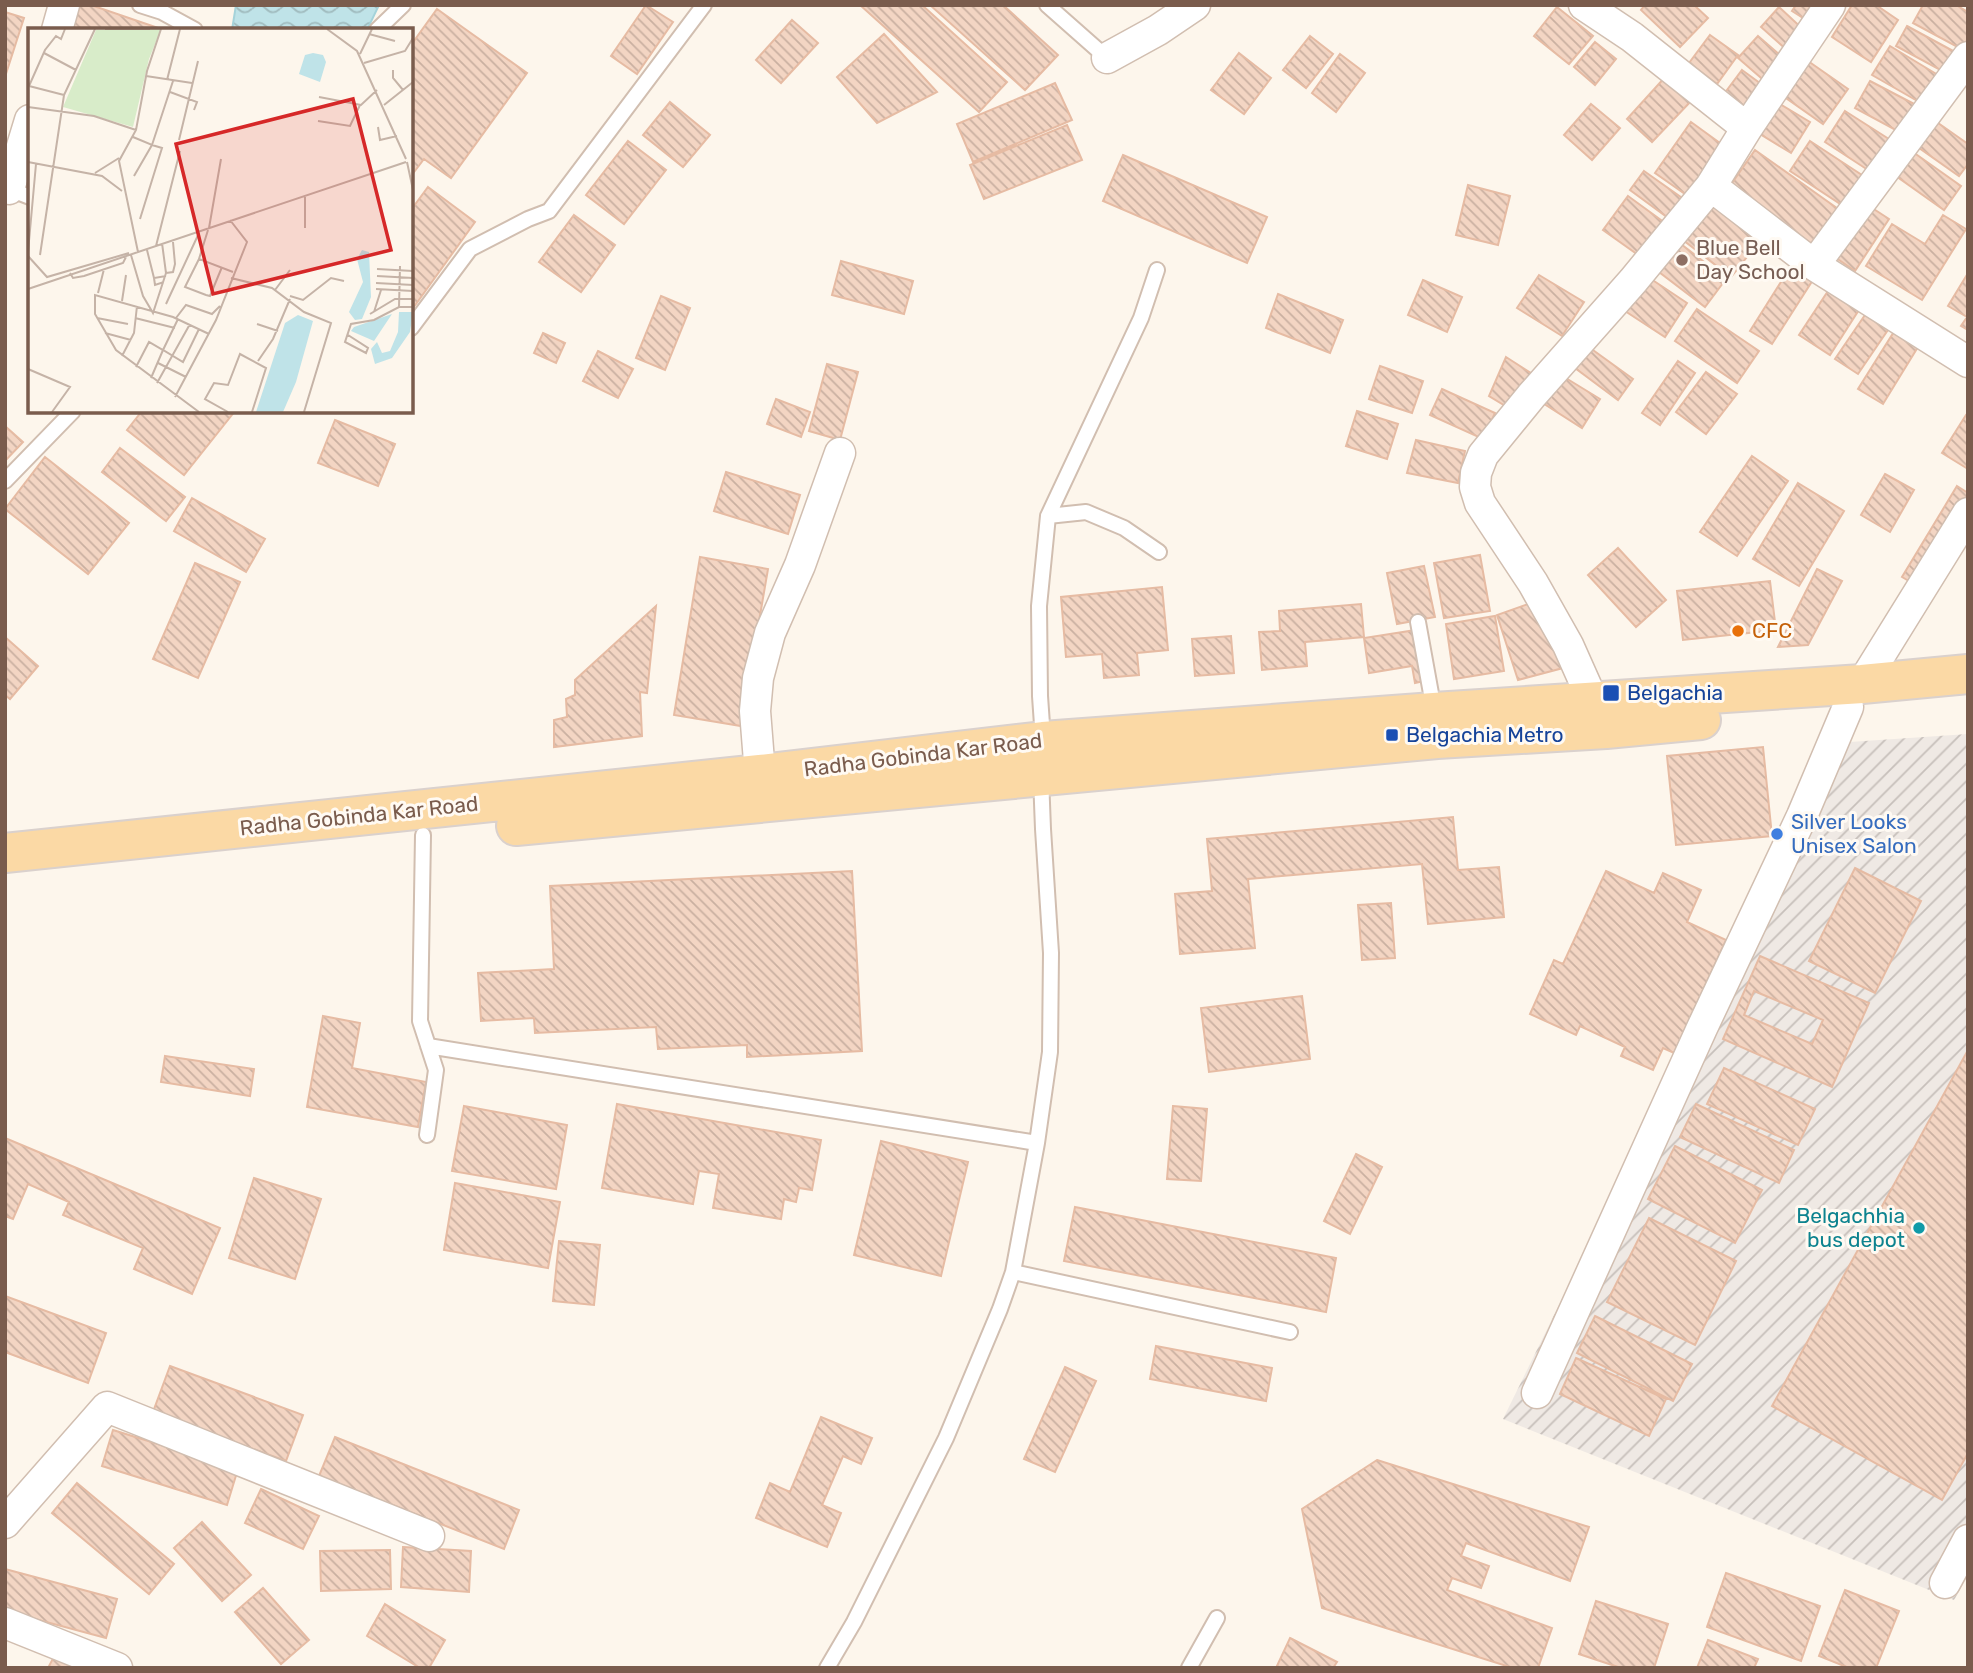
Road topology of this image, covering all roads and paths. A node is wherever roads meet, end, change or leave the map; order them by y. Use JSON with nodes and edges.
{"nodes":[{"id":1,"x":64,"y":5,"type":"edge"},
{"id":2,"x":140,"y":5,"type":"edge"},
{"id":3,"x":403,"y":5,"type":"edge"},
{"id":4,"x":704,"y":5,"type":"edge"},
{"id":5,"x":1047,"y":5,"type":"edge"},
{"id":6,"x":1195,"y":5,"type":"edge"},
{"id":7,"x":1584,"y":5,"type":"edge"},
{"id":8,"x":1830,"y":5,"type":"edge"},
{"id":9,"x":58,"y":28,"type":"edge"},
{"id":10,"x":191,"y":28,"type":"edge"},
{"id":11,"x":379,"y":28,"type":"edge"},
{"id":12,"x":1968,"y":57,"type":"edge"},
{"id":13,"x":1107,"y":58,"type":"joint"},
{"id":14,"x":1747,"y":128,"type":"junction"},
{"id":15,"x":28,"y":129,"type":"edge"},
{"id":16,"x":1711,"y":186,"type":"junction"},
{"id":17,"x":15,"y":191,"type":"edge"},
{"id":18,"x":1814,"y":265,"type":"junction"},
{"id":19,"x":1157,"y":270,"type":"dead end"},
{"id":20,"x":413,"y":325,"type":"edge"},
{"id":21,"x":1968,"y":362,"type":"edge"},
{"id":22,"x":71,"y":413,"type":"edge"},
{"id":23,"x":840,"y":453,"type":"dead end"},
{"id":24,"x":5,"y":481,"type":"edge"},
{"id":25,"x":1968,"y":513,"type":"edge"},
{"id":26,"x":1048,"y":516,"type":"junction"},
{"id":27,"x":1160,"y":552,"type":"dead end"},
{"id":28,"x":1418,"y":622,"type":"dead end"},
{"id":29,"x":1966,"y":677,"type":"edge"},
{"id":30,"x":1855,"y":696,"type":"junction"},
{"id":31,"x":1434,"y":712,"type":"junction"},
{"id":32,"x":1599,"y":715,"type":"junction"},
{"id":33,"x":1042,"y":759,"type":"junction"},
{"id":34,"x":760,"y":774,"type":"junction"},
{"id":35,"x":423,"y":835,"type":"junction"},
{"id":36,"x":5,"y":853,"type":"edge"},
{"id":37,"x":5,"y":878,"type":"edge"},
{"id":38,"x":428,"y":1046,"type":"junction"},
{"id":39,"x":427,"y":1136,"type":"dead end"},
{"id":40,"x":1037,"y":1143,"type":"junction"},
{"id":41,"x":1013,"y":1272,"type":"junction"},
{"id":42,"x":1290,"y":1332,"type":"dead end"},
{"id":43,"x":1537,"y":1393,"type":"dead end"},
{"id":44,"x":5,"y":1523,"type":"edge"},
{"id":45,"x":429,"y":1535,"type":"dead end"},
{"id":46,"x":1968,"y":1540,"type":"edge"},
{"id":47,"x":1945,"y":1583,"type":"dead end"},
{"id":48,"x":1217,"y":1618,"type":"dead end"},
{"id":49,"x":5,"y":1623,"type":"edge"},
{"id":50,"x":117,"y":1668,"type":"edge"},
{"id":51,"x":827,"y":1668,"type":"edge"},
{"id":52,"x":1189,"y":1668,"type":"edge"}],
"edges":[{"from":1,"to":9,"type":"street"},
{"from":2,"to":10,"type":"lane"},
{"from":3,"to":11,"type":"lane"},
{"from":4,"to":20,"type":"lane"},
{"from":5,"to":13,"type":"lane"},
{"from":6,"to":13,"type":"street"},
{"from":7,"to":14,"type":"street"},
{"from":8,"to":14,"type":"street"},
{"from":12,"to":18,"type":"street"},
{"from":14,"to":16,"type":"street"},
{"from":15,"to":17,"type":"street"},
{"from":16,"to":18,"type":"street"},
{"from":16,"to":32,"type":"street"},
{"from":18,"to":21,"type":"street"},
{"from":19,"to":26,"type":"lane"},
{"from":22,"to":24,"type":"lane"},
{"from":23,"to":34,"type":"street"},
{"from":25,"to":30,"type":"street"},
{"from":26,"to":27,"type":"lane"},
{"from":26,"to":33,"type":"lane"},
{"from":28,"to":31,"type":"lane"},
{"from":29,"to":30,"type":"main road"},
{"from":30,"to":32,"type":"main road"},
{"from":30,"to":43,"type":"street"},
{"from":31,"to":32,"type":"main road","name":"Radha Gobinda Kar Road"},
{"from":31,"to":33,"type":"main road","name":"Radha Gobinda Kar Road"},
{"from":32,"to":33,"type":"main road"},
{"from":33,"to":34,"type":"main road","name":"Radha Gobinda Kar Road"},
{"from":33,"to":35,"type":"main road"},
{"from":33,"to":40,"type":"lane"},
{"from":34,"to":36,"type":"main road","name":"Radha Gobinda Kar Road"},
{"from":35,"to":37,"type":"main road"},
{"from":35,"to":38,"type":"lane"},
{"from":38,"to":39,"type":"lane"},
{"from":38,"to":40,"type":"lane"},
{"from":40,"to":41,"type":"lane"},
{"from":41,"to":42,"type":"lane"},
{"from":41,"to":51,"type":"lane"},
{"from":44,"to":45,"type":"street"},
{"from":46,"to":47,"type":"street"},
{"from":48,"to":52,"type":"lane"},
{"from":49,"to":50,"type":"street"}]}
